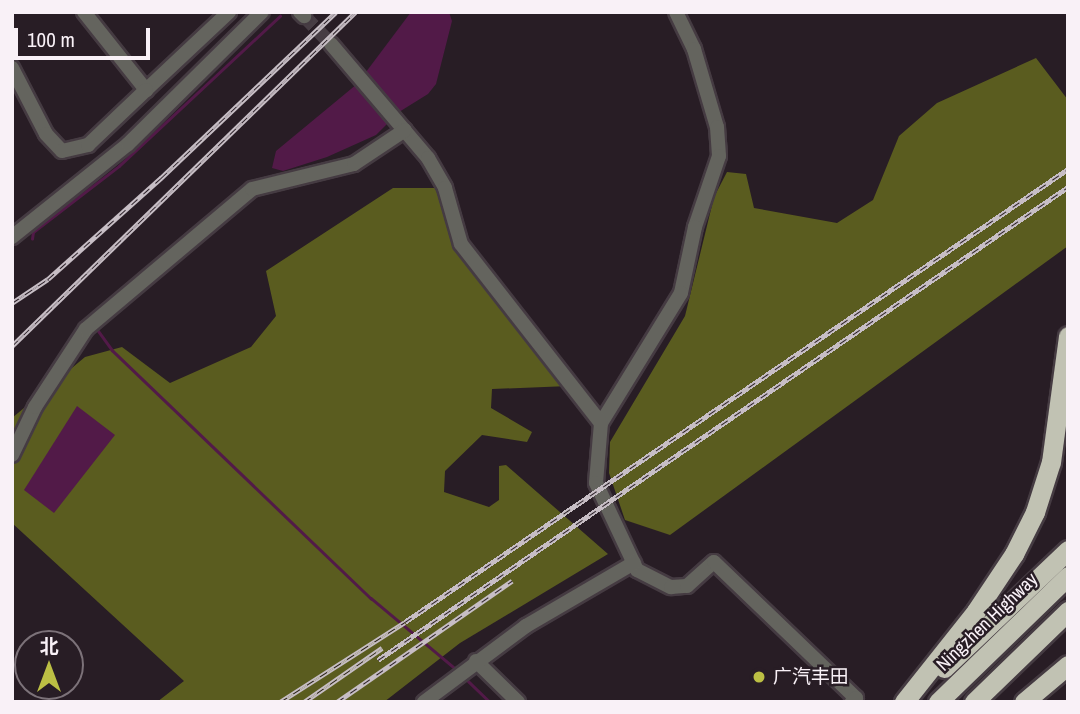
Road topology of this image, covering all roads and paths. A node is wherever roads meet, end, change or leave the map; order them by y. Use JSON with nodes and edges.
{"nodes":[{"id":1,"x":84,"y":12,"type":"edge"},
{"id":2,"x":229,"y":12,"type":"edge"},
{"id":3,"x":676,"y":12,"type":"edge"},
{"id":4,"x":254,"y":14,"type":"edge"},
{"id":5,"x":331,"y":44,"type":"tunnel mouth"},
{"id":6,"x":12,"y":68,"type":"edge"},
{"id":7,"x":146,"y":90,"type":"junction"},
{"id":8,"x":401,"y":125,"type":"junction"},
{"id":9,"x":12,"y":237,"type":"edge"},
{"id":10,"x":1068,"y":337,"type":"edge"},
{"id":11,"x":601,"y":423,"type":"junction"},
{"id":12,"x":12,"y":455,"type":"edge"},
{"id":13,"x":1068,"y":550,"type":"edge"},
{"id":14,"x":634,"y":563,"type":"junction"},
{"id":15,"x":1068,"y":576,"type":"edge"},
{"id":16,"x":1068,"y":611,"type":"edge"},
{"id":17,"x":476,"y":661,"type":"junction"},
{"id":18,"x":1068,"y":665,"type":"edge"},
{"id":19,"x":1068,"y":677,"type":"edge"},
{"id":20,"x":856,"y":700,"type":"edge"},
{"id":21,"x":424,"y":702,"type":"edge"},
{"id":22,"x":518,"y":702,"type":"edge"},
{"id":23,"x":907,"y":702,"type":"edge"},
{"id":24,"x":938,"y":702,"type":"edge"},
{"id":25,"x":974,"y":702,"type":"edge"},
{"id":26,"x":1026,"y":702,"type":"edge"}],
"edges":[{"from":1,"to":7,"type":"street"},
{"from":2,"to":7,"type":"street"},
{"from":3,"to":11,"type":"street"},
{"from":4,"to":9,"type":"street"},
{"from":5,"to":8,"type":"street"},
{"from":6,"to":7,"type":"street"},
{"from":8,"to":11,"type":"street"},
{"from":8,"to":12,"type":"street"},
{"from":10,"to":23,"type":"highway"},
{"from":11,"to":14,"type":"street"},
{"from":13,"to":23,"type":"highway"},
{"from":14,"to":17,"type":"street"},
{"from":14,"to":20,"type":"street"},
{"from":15,"to":24,"type":"highway","name":"Ningzhen Highway"},
{"from":16,"to":25,"type":"highway"},
{"from":17,"to":21,"type":"street"},
{"from":17,"to":22,"type":"street"},
{"from":18,"to":26,"type":"highway"},
{"from":19,"to":26,"type":"highway"}]}
